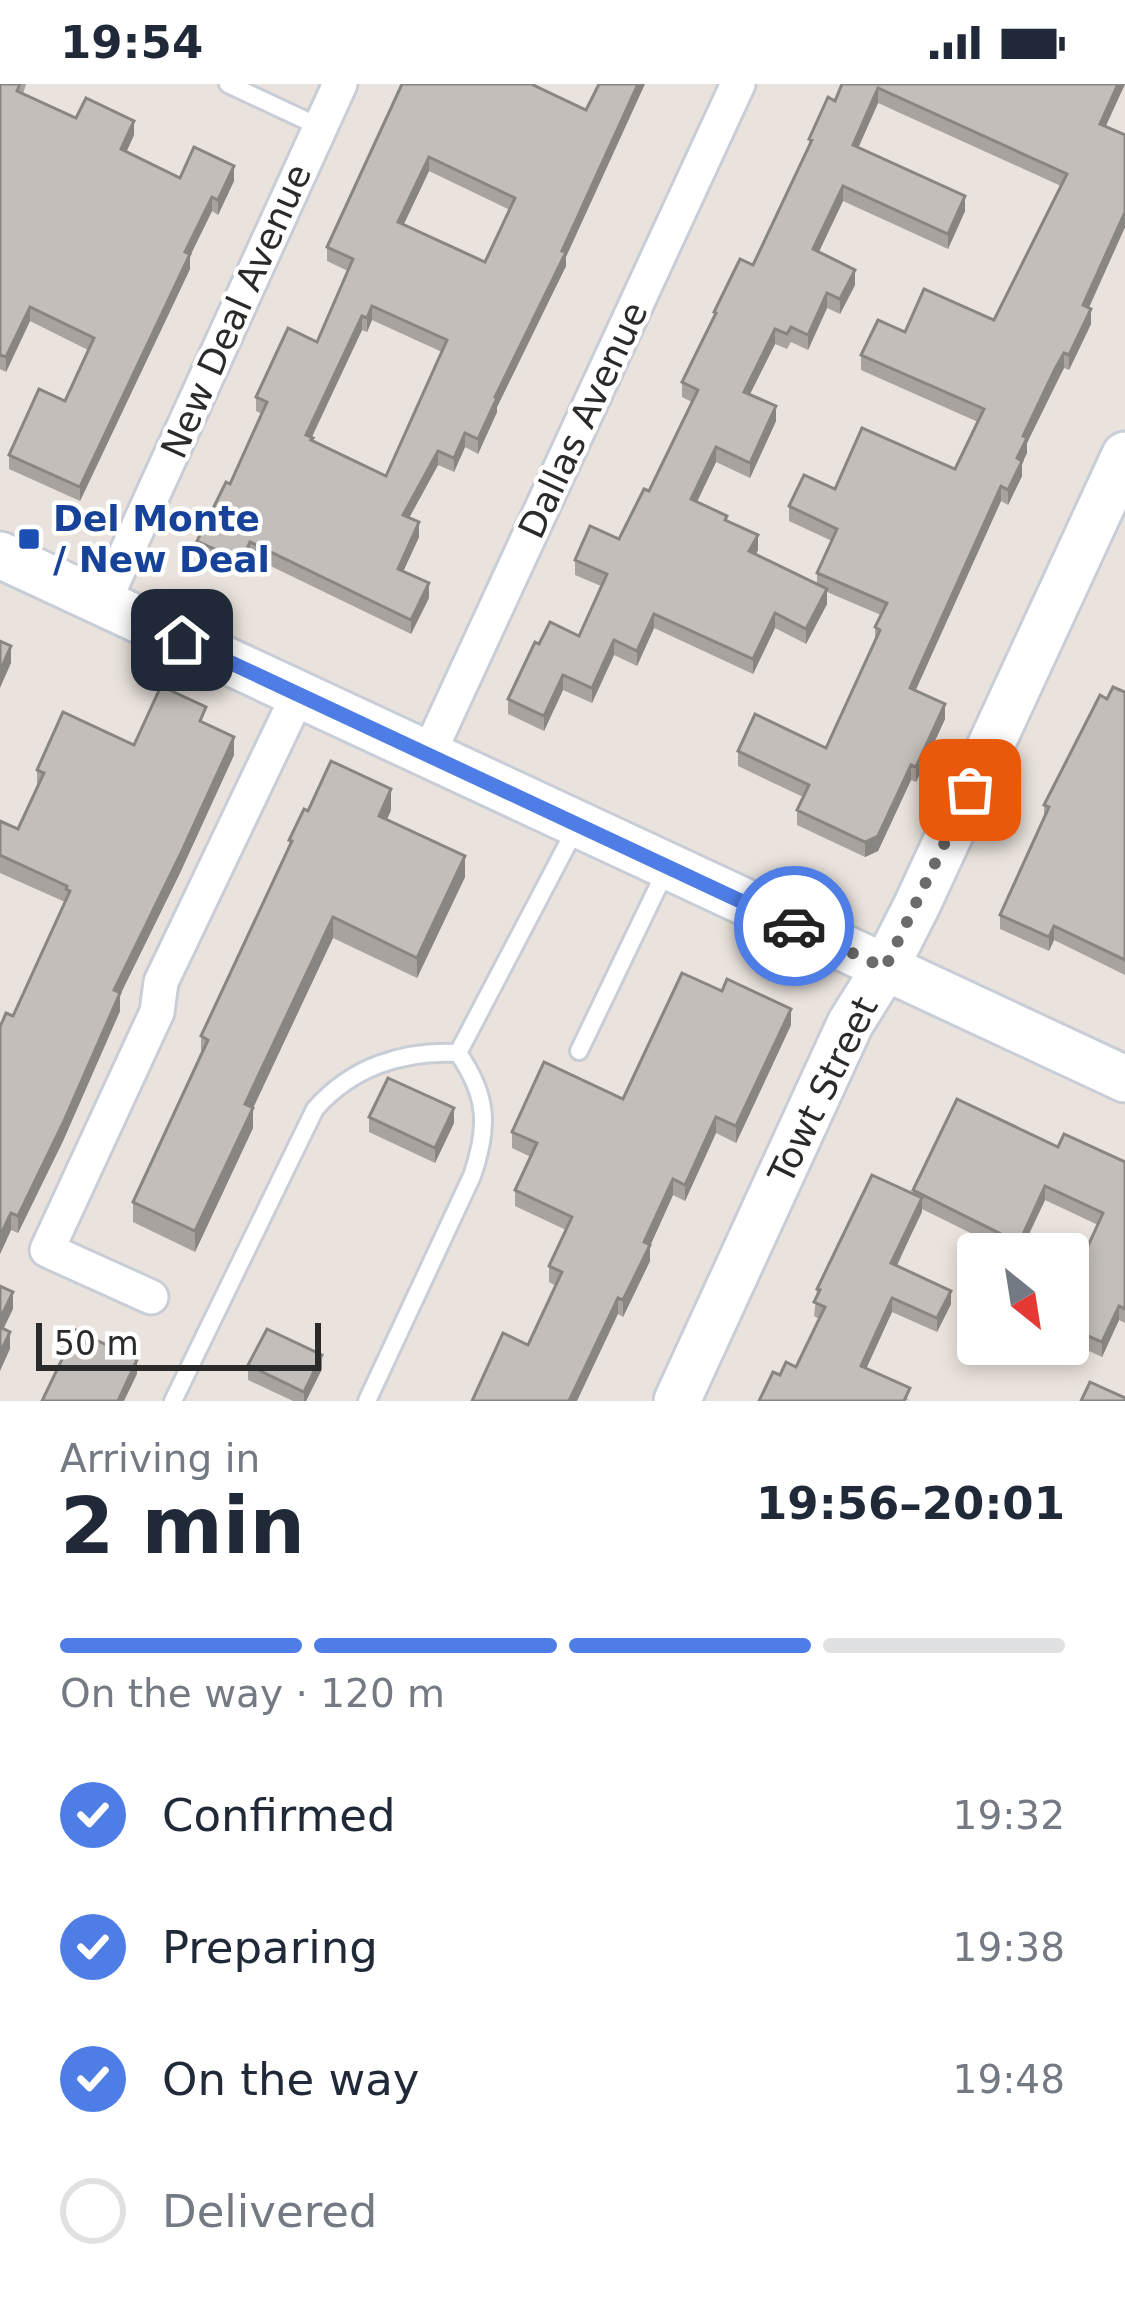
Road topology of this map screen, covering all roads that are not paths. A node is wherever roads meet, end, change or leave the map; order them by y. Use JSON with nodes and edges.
{"nodes":[{"id":1,"x":228,"y":84,"type":"edge"},
{"id":2,"x":340,"y":84,"type":"edge"},
{"id":3,"x":738,"y":84,"type":"edge"},
{"id":4,"x":320,"y":127,"type":"junction"},
{"id":5,"x":1125,"y":454,"type":"edge"},
{"id":6,"x":0,"y":555,"type":"edge"},
{"id":7,"x":104,"y":604,"type":"junction"},
{"id":8,"x":299,"y":693,"type":"junction"},
{"id":9,"x":428,"y":755,"type":"junction"},
{"id":10,"x":577,"y":826,"type":"junction"},
{"id":11,"x":667,"y":866,"type":"junction"},
{"id":12,"x":885,"y":968,"type":"junction"},
{"id":13,"x":580,"y":1051,"type":"dead end"},
{"id":14,"x":458,"y":1053,"type":"junction"},
{"id":15,"x":1125,"y":1079,"type":"edge"},
{"id":16,"x":151,"y":1297,"type":"dead end"},
{"id":17,"x":173,"y":1401,"type":"edge"},
{"id":18,"x":367,"y":1401,"type":"edge"},
{"id":19,"x":677,"y":1401,"type":"edge"}],
"edges":[{"from":1,"to":4,"type":"lane"},
{"from":2,"to":4,"type":"street","name":"New Deal Avenue"},
{"from":3,"to":9,"type":"street","name":"Dallas Avenue"},
{"from":4,"to":7,"type":"street","name":"New Deal Avenue"},
{"from":5,"to":12,"type":"street","name":"Towt Street"},
{"from":6,"to":7,"type":"street"},
{"from":7,"to":8,"type":"street"},
{"from":8,"to":9,"type":"street"},
{"from":8,"to":16,"type":"street"},
{"from":9,"to":10,"type":"street"},
{"from":10,"to":11,"type":"street"},
{"from":10,"to":14,"type":"lane"},
{"from":11,"to":12,"type":"street"},
{"from":11,"to":13,"type":"lane"},
{"from":12,"to":15,"type":"street"},
{"from":12,"to":19,"type":"street","name":"Towt Street"},
{"from":14,"to":17,"type":"lane"},
{"from":14,"to":18,"type":"lane"}]}
